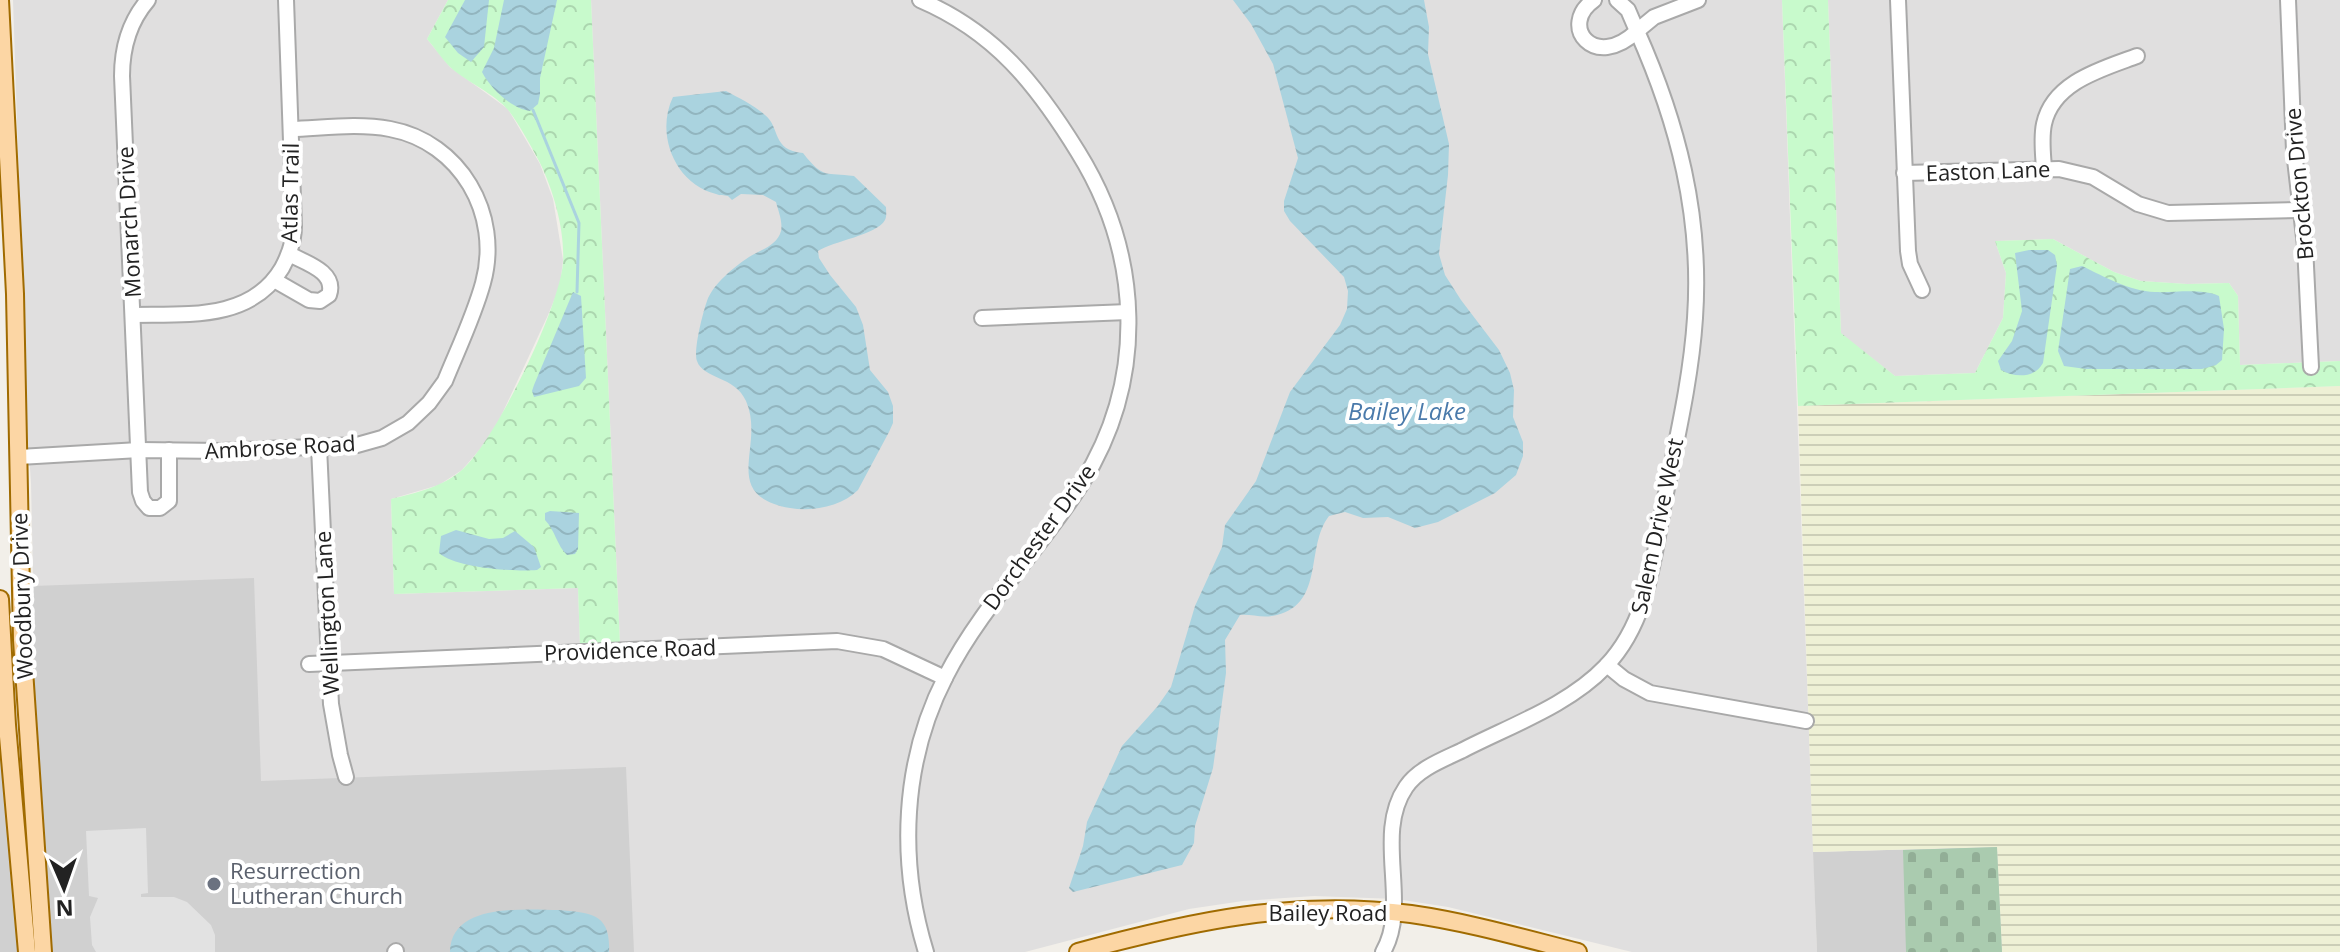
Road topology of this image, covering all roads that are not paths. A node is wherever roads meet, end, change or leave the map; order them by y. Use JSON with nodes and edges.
{"nodes":[{"id":1,"x":0,"y":0,"type":"edge"},
{"id":2,"x":286,"y":0,"type":"edge"},
{"id":3,"x":920,"y":0,"type":"edge"},
{"id":4,"x":1594,"y":0,"type":"edge"},
{"id":5,"x":1617,"y":0,"type":"edge"},
{"id":6,"x":1698,"y":0,"type":"edge"},
{"id":7,"x":1898,"y":0,"type":"edge"},
{"id":8,"x":2288,"y":0,"type":"edge"},
{"id":9,"x":138,"y":4,"type":"edge"},
{"id":10,"x":1637,"y":31,"type":"junction"},
{"id":11,"x":2137,"y":56,"type":"dead end"},
{"id":12,"x":291,"y":129,"type":"junction"},
{"id":13,"x":2044,"y":168,"type":"junction"},
{"id":14,"x":1904,"y":173,"type":"junction"},
{"id":15,"x":2301,"y":210,"type":"junction"},
{"id":16,"x":289,"y":254,"type":"junction"},
{"id":17,"x":274,"y":280,"type":"junction"},
{"id":18,"x":1922,"y":290,"type":"dead end"},
{"id":19,"x":1128,"y":312,"type":"junction"},
{"id":20,"x":133,"y":315,"type":"junction"},
{"id":21,"x":982,"y":318,"type":"dead end"},
{"id":22,"x":2311,"y":367,"type":"dead end"},
{"id":23,"x":319,"y":447,"type":"junction"},
{"id":24,"x":139,"y":450,"type":"junction"},
{"id":25,"x":169,"y":450,"type":"junction"},
{"id":26,"x":19,"y":457,"type":"junction"},
{"id":27,"x":0,"y":599,"type":"edge"},
{"id":28,"x":309,"y":664,"type":"dead end"},
{"id":29,"x":329,"y":664,"type":"junction"},
{"id":30,"x":1607,"y":665,"type":"junction"},
{"id":31,"x":945,"y":678,"type":"junction"},
{"id":32,"x":1806,"y":721,"type":"dead end"},
{"id":33,"x":346,"y":777,"type":"dead end"},
{"id":34,"x":1392,"y":912,"type":"junction"},
{"id":35,"x":27,"y":952,"type":"edge"},
{"id":36,"x":43,"y":952,"type":"edge"},
{"id":37,"x":926,"y":952,"type":"edge"},
{"id":38,"x":1078,"y":952,"type":"edge"},
{"id":39,"x":1383,"y":952,"type":"edge"},
{"id":40,"x":1578,"y":952,"type":"edge"}],
"edges":[{"from":1,"to":26,"type":"main road","name":"Woodbury Drive"},
{"from":2,"to":12,"type":"street","name":"Atlas Trail"},
{"from":3,"to":19,"type":"street","name":"Dorchester Drive"},
{"from":4,"to":10,"type":"street"},
{"from":5,"to":10,"type":"street","name":"Salem Drive West"},
{"from":6,"to":10,"type":"street"},
{"from":7,"to":14,"type":"street"},
{"from":8,"to":15,"type":"street","name":"Brockton Drive"},
{"from":9,"to":20,"type":"street","name":"Monarch Drive"},
{"from":10,"to":30,"type":"street","name":"Salem Drive West"},
{"from":11,"to":13,"type":"street"},
{"from":12,"to":16,"type":"street","name":"Atlas Trail"},
{"from":12,"to":23,"type":"street","name":"Ambrose Road"},
{"from":13,"to":14,"type":"street","name":"Easton Lane"},
{"from":13,"to":15,"type":"street","name":"Easton Lane"},
{"from":14,"to":18,"type":"street"},
{"from":15,"to":22,"type":"street","name":"Brockton Drive"},
{"from":16,"to":17,"type":"street","name":"Atlas Trail"},
{"from":16,"to":17,"type":"street"},
{"from":17,"to":20,"type":"street","name":"Atlas Trail"},
{"from":19,"to":21,"type":"street"},
{"from":19,"to":31,"type":"street","name":"Dorchester Drive"},
{"from":20,"to":24,"type":"street","name":"Monarch Drive"},
{"from":23,"to":25,"type":"street","name":"Ambrose Road"},
{"from":23,"to":29,"type":"street","name":"Wellington Lane"},
{"from":24,"to":25,"type":"street","name":"Ambrose Road"},
{"from":24,"to":25,"type":"street","name":"Monarch Drive"},
{"from":24,"to":26,"type":"street","name":"Ambrose Road"},
{"from":26,"to":36,"type":"main road","name":"Woodbury Drive"},
{"from":27,"to":35,"type":"main road","name":"Woodbury Drive"},
{"from":28,"to":29,"type":"street","name":"Providence Road"},
{"from":29,"to":31,"type":"street","name":"Providence Road"},
{"from":29,"to":33,"type":"street","name":"Wellington Lane"},
{"from":30,"to":32,"type":"street"},
{"from":30,"to":34,"type":"street","name":"Salem Drive West"},
{"from":31,"to":37,"type":"street","name":"Dorchester Drive"},
{"from":34,"to":38,"type":"main road","name":"Bailey Road"},
{"from":34,"to":39,"type":"street","name":"Salem Drive West"},
{"from":34,"to":40,"type":"main road","name":"Bailey Road"}]}
